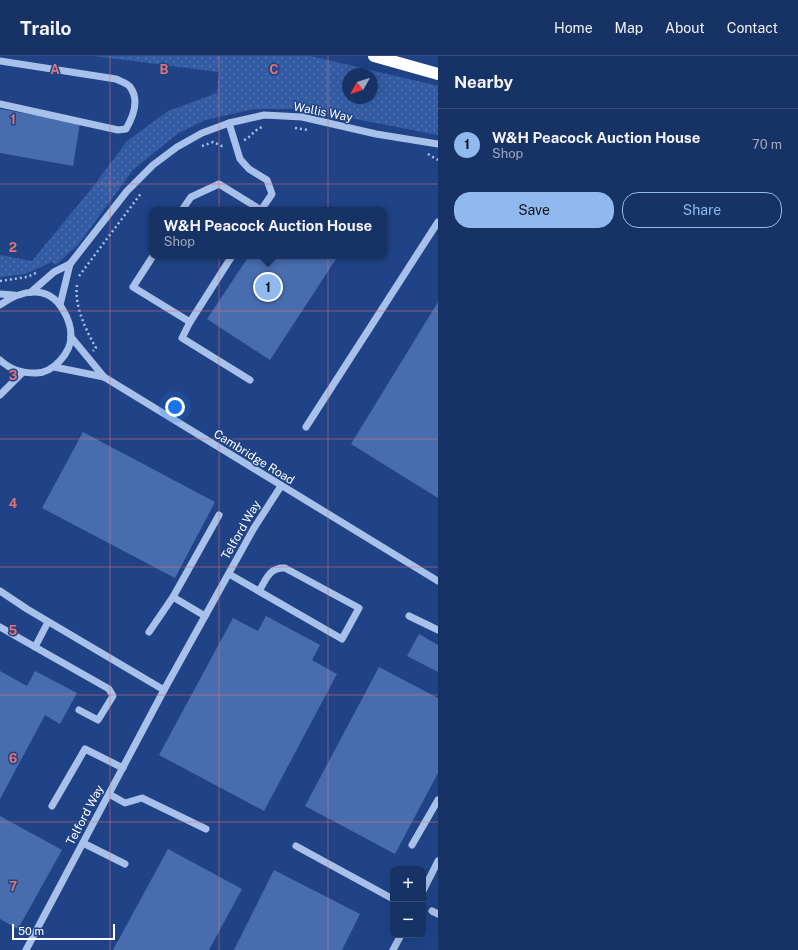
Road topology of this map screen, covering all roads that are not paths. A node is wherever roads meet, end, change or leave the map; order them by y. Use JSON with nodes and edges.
{"nodes":[{"id":1,"x":374,"y":56,"type":"edge"},
{"id":2,"x":0,"y":61,"type":"edge"},
{"id":3,"x":438,"y":74,"type":"edge"},
{"id":4,"x":0,"y":104,"type":"edge"},
{"id":5,"x":229,"y":123,"type":"junction"},
{"id":6,"x":438,"y":144,"type":"edge"},
{"id":7,"x":184,"y":207,"type":"edge"},
{"id":8,"x":256,"y":207,"type":"edge"},
{"id":9,"x":263,"y":207,"type":"edge"},
{"id":10,"x":438,"y":222,"type":"edge"},
{"id":11,"x":151,"y":259,"type":"edge"},
{"id":12,"x":230,"y":259,"type":"edge"},
{"id":13,"x":70,"y":264,"type":"junction"},
{"id":14,"x":31,"y":292,"type":"junction"},
{"id":15,"x":0,"y":294,"type":"edge"},
{"id":16,"x":14,"y":295,"type":"junction"},
{"id":17,"x":0,"y":305,"type":"edge"},
{"id":18,"x":60,"y":305,"type":"junction"},
{"id":19,"x":190,"y":322,"type":"junction"},
{"id":20,"x":71,"y":337,"type":"junction"},
{"id":21,"x":0,"y":360,"type":"edge"},
{"id":22,"x":54,"y":368,"type":"junction"},
{"id":23,"x":22,"y":373,"type":"junction"},
{"id":24,"x":104,"y":378,"type":"junction"},
{"id":25,"x":250,"y":380,"type":"dead end"},
{"id":26,"x":0,"y":395,"type":"edge"},
{"id":27,"x":306,"y":427,"type":"dead end"},
{"id":28,"x":281,"y":486,"type":"junction"},
{"id":29,"x":219,"y":515,"type":"dead end"},
{"id":30,"x":229,"y":574,"type":"junction"},
{"id":31,"x":438,"y":581,"type":"edge"},
{"id":32,"x":0,"y":591,"type":"edge"},
{"id":33,"x":259,"y":591,"type":"junction"},
{"id":34,"x":173,"y":596,"type":"junction"},
{"id":35,"x":205,"y":616,"type":"junction"},
{"id":36,"x":409,"y":616,"type":"dead end"},
{"id":37,"x":48,"y":622,"type":"junction"},
{"id":38,"x":0,"y":627,"type":"edge"},
{"id":39,"x":438,"y":630,"type":"edge"},
{"id":40,"x":149,"y":632,"type":"dead end"},
{"id":41,"x":35,"y":647,"type":"junction"},
{"id":42,"x":164,"y":690,"type":"junction"},
{"id":43,"x":79,"y":710,"type":"dead end"},
{"id":44,"x":123,"y":768,"type":"junction"},
{"id":45,"x":109,"y":794,"type":"junction"},
{"id":46,"x":438,"y":800,"type":"edge"},
{"id":47,"x":52,"y":806,"type":"dead end"},
{"id":48,"x":206,"y":830,"type":"dead end"},
{"id":49,"x":83,"y":843,"type":"junction"},
{"id":50,"x":412,"y":845,"type":"dead end"},
{"id":51,"x":296,"y":846,"type":"dead end"},
{"id":52,"x":438,"y":861,"type":"edge"},
{"id":53,"x":125,"y":864,"type":"dead end"},
{"id":54,"x":426,"y":885,"type":"edge"},
{"id":55,"x":390,"y":897,"type":"edge"},
{"id":56,"x":399,"y":938,"type":"edge"},
{"id":57,"x":26,"y":950,"type":"edge"},
{"id":58,"x":393,"y":950,"type":"edge"}],
"edges":[{"from":1,"to":3,"type":"highway"},
{"from":2,"to":4,"type":"street"},
{"from":5,"to":6,"type":"street","name":"Wallis Way"},
{"from":5,"to":9,"type":"street"},
{"from":5,"to":13,"type":"street","name":"Wallis Way"},
{"from":7,"to":8,"type":"street"},
{"from":10,"to":27,"type":"street"},
{"from":11,"to":19,"type":"street"},
{"from":12,"to":19,"type":"street"},
{"from":13,"to":14,"type":"street","name":"Wallis Way"},
{"from":13,"to":18,"type":"street","name":"Wallis Way"},
{"from":14,"to":16,"type":"street"},
{"from":14,"to":18,"type":"street"},
{"from":15,"to":16,"type":"street"},
{"from":16,"to":17,"type":"street"},
{"from":18,"to":20,"type":"street"},
{"from":19,"to":25,"type":"street"},
{"from":20,"to":22,"type":"street"},
{"from":20,"to":24,"type":"street"},
{"from":21,"to":23,"type":"street"},
{"from":22,"to":23,"type":"street"},
{"from":22,"to":24,"type":"street","name":"Cambridge Road"},
{"from":23,"to":26,"type":"street"},
{"from":24,"to":28,"type":"street","name":"Cambridge Road"},
{"from":28,"to":30,"type":"street","name":"Telford Way"},
{"from":28,"to":31,"type":"street","name":"Cambridge Road"},
{"from":29,"to":34,"type":"street"},
{"from":30,"to":33,"type":"street"},
{"from":30,"to":35,"type":"street","name":"Telford Way"},
{"from":32,"to":37,"type":"street"},
{"from":33,"to":33,"type":"street"},
{"from":34,"to":35,"type":"street"},
{"from":34,"to":40,"type":"street"},
{"from":35,"to":42,"type":"street","name":"Telford Way"},
{"from":36,"to":39,"type":"street"},
{"from":37,"to":41,"type":"street"},
{"from":37,"to":42,"type":"street"},
{"from":38,"to":41,"type":"street"},
{"from":41,"to":43,"type":"street"},
{"from":42,"to":44,"type":"street","name":"Telford Way"},
{"from":44,"to":45,"type":"street","name":"Telford Way"},
{"from":44,"to":47,"type":"street"},
{"from":45,"to":48,"type":"street"},
{"from":45,"to":49,"type":"street","name":"Telford Way"},
{"from":46,"to":50,"type":"street"},
{"from":49,"to":53,"type":"street"},
{"from":49,"to":57,"type":"street","name":"Telford Way"},
{"from":51,"to":55,"type":"street"},
{"from":52,"to":54,"type":"street"},
{"from":56,"to":58,"type":"street"}]}
